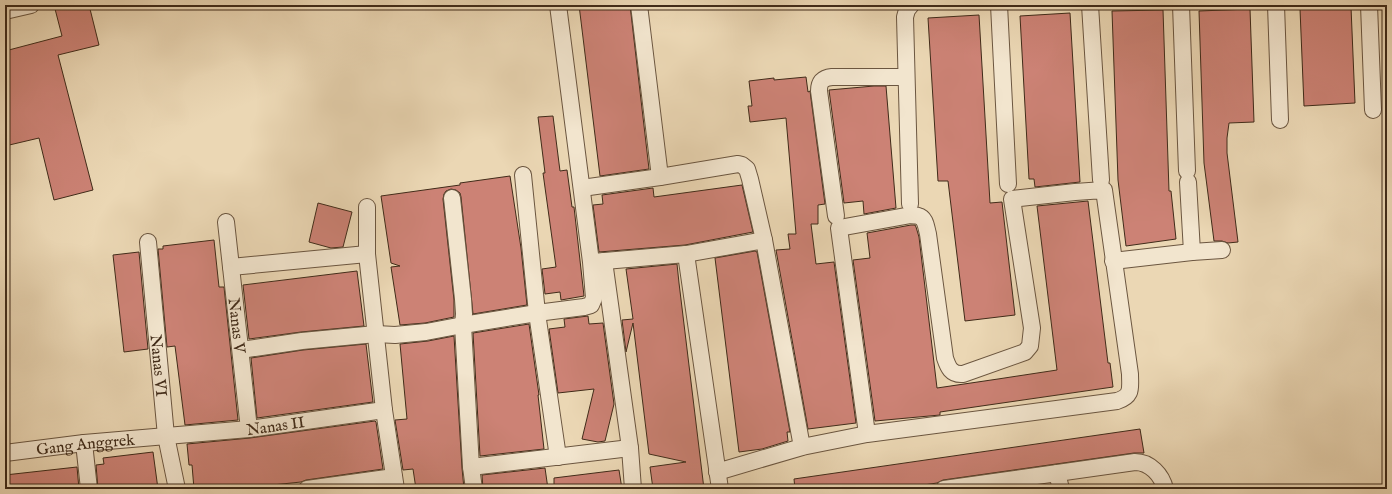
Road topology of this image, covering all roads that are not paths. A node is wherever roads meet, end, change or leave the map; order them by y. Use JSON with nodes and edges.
{"nodes":[{"id":1,"x":31,"y":5,"type":"edge"},
{"id":2,"x":558,"y":5,"type":"edge"},
{"id":3,"x":639,"y":5,"type":"edge"},
{"id":4,"x":911,"y":5,"type":"edge"},
{"id":5,"x":998,"y":5,"type":"edge"},
{"id":6,"x":1090,"y":5,"type":"edge"},
{"id":7,"x":1181,"y":5,"type":"edge"},
{"id":8,"x":1276,"y":5,"type":"edge"},
{"id":9,"x":1369,"y":5,"type":"edge"},
{"id":10,"x":5,"y":11,"type":"edge"},
{"id":11,"x":906,"y":77,"type":"junction"},
{"id":12,"x":1373,"y":110,"type":"dead end"},
{"id":13,"x":1280,"y":120,"type":"dead end"},
{"id":14,"x":523,"y":175,"type":"dead end"},
{"id":15,"x":660,"y":177,"type":"junction"},
{"id":16,"x":1102,"y":180,"type":"dead end"},
{"id":17,"x":1008,"y":184,"type":"dead end"},
{"id":18,"x":582,"y":188,"type":"junction"},
{"id":19,"x":452,"y":198,"type":"dead end"},
{"id":20,"x":910,"y":204,"type":"dead end"},
{"id":21,"x":367,"y":207,"type":"dead end"},
{"id":22,"x":836,"y":216,"type":"dead end"},
{"id":23,"x":226,"y":222,"type":"dead end"},
{"id":24,"x":764,"y":240,"type":"junction"},
{"id":25,"x":148,"y":242,"type":"dead end"},
{"id":26,"x":1222,"y":250,"type":"dead end"},
{"id":27,"x":1192,"y":252,"type":"junction"},
{"id":28,"x":367,"y":254,"type":"junction"},
{"id":29,"x":686,"y":254,"type":"junction"},
{"id":30,"x":598,"y":261,"type":"junction"},
{"id":31,"x":1113,"y":261,"type":"junction"},
{"id":32,"x":231,"y":267,"type":"junction"},
{"id":33,"x":537,"y":313,"type":"junction"},
{"id":34,"x":463,"y":325,"type":"junction"},
{"id":35,"x":376,"y":334,"type":"junction"},
{"id":36,"x":241,"y":350,"type":"junction"},
{"id":37,"x":384,"y":410,"type":"junction"},
{"id":38,"x":249,"y":429,"type":"junction"},
{"id":39,"x":867,"y":434,"type":"junction"},
{"id":40,"x":166,"y":436,"type":"junction"},
{"id":41,"x":84,"y":443,"type":"junction"},
{"id":42,"x":802,"y":447,"type":"junction"},
{"id":43,"x":630,"y":448,"type":"junction"},
{"id":44,"x":5,"y":453,"type":"edge"},
{"id":45,"x":558,"y":457,"type":"junction"},
{"id":46,"x":471,"y":467,"type":"junction"},
{"id":47,"x":717,"y":472,"type":"junction"},
{"id":48,"x":1057,"y":473,"type":"junction"},
{"id":49,"x":395,"y":483,"type":"edge"},
{"id":50,"x":1165,"y":486,"type":"edge"},
{"id":51,"x":966,"y":488,"type":"edge"},
{"id":52,"x":89,"y":489,"type":"edge"},
{"id":53,"x":177,"y":489,"type":"edge"},
{"id":54,"x":307,"y":489,"type":"edge"},
{"id":55,"x":474,"y":489,"type":"edge"},
{"id":56,"x":633,"y":489,"type":"edge"},
{"id":57,"x":720,"y":489,"type":"edge"},
{"id":58,"x":944,"y":489,"type":"edge"},
{"id":59,"x":1061,"y":489,"type":"edge"}],
"edges":[{"from":1,"to":10,"type":"street"},
{"from":2,"to":18,"type":"street"},
{"from":3,"to":15,"type":"street"},
{"from":4,"to":11,"type":"street"},
{"from":5,"to":17,"type":"street"},
{"from":6,"to":16,"type":"street"},
{"from":7,"to":27,"type":"street"},
{"from":8,"to":13,"type":"street"},
{"from":9,"to":12,"type":"street"},
{"from":11,"to":20,"type":"street"},
{"from":11,"to":22,"type":"street"},
{"from":14,"to":33,"type":"street"},
{"from":15,"to":18,"type":"street"},
{"from":15,"to":24,"type":"street"},
{"from":18,"to":30,"type":"street"},
{"from":19,"to":34,"type":"street"},
{"from":21,"to":28,"type":"street"},
{"from":23,"to":32,"type":"street","name":"Nanas V"},
{"from":24,"to":29,"type":"street"},
{"from":24,"to":42,"type":"street"},
{"from":25,"to":40,"type":"street","name":"Nanas VI"},
{"from":26,"to":27,"type":"street"},
{"from":27,"to":31,"type":"street"},
{"from":28,"to":32,"type":"street"},
{"from":28,"to":35,"type":"street"},
{"from":29,"to":30,"type":"street"},
{"from":29,"to":47,"type":"street"},
{"from":30,"to":33,"type":"street"},
{"from":30,"to":43,"type":"street"},
{"from":31,"to":39,"type":"street"},
{"from":31,"to":39,"type":"street"},
{"from":32,"to":36,"type":"street","name":"Nanas V"},
{"from":33,"to":34,"type":"street"},
{"from":33,"to":45,"type":"street"},
{"from":34,"to":35,"type":"street"},
{"from":34,"to":46,"type":"street"},
{"from":35,"to":36,"type":"street"},
{"from":35,"to":37,"type":"street"},
{"from":36,"to":38,"type":"street","name":"Nanas V"},
{"from":37,"to":38,"type":"street","name":"Nanas II"},
{"from":37,"to":49,"type":"street"},
{"from":38,"to":40,"type":"street","name":"Nanas II"},
{"from":39,"to":42,"type":"street"},
{"from":40,"to":41,"type":"street","name":"Gang Anggrek"},
{"from":40,"to":53,"type":"street","name":"Nanas VI"},
{"from":41,"to":44,"type":"street","name":"Gang Anggrek"},
{"from":41,"to":52,"type":"street"},
{"from":42,"to":47,"type":"street"},
{"from":43,"to":45,"type":"street"},
{"from":43,"to":56,"type":"street"},
{"from":45,"to":46,"type":"street"},
{"from":46,"to":55,"type":"street"},
{"from":47,"to":57,"type":"street"},
{"from":48,"to":50,"type":"street"},
{"from":48,"to":51,"type":"street"},
{"from":48,"to":59,"type":"street"},
{"from":49,"to":54,"type":"street"},
{"from":51,"to":58,"type":"street"}]}
